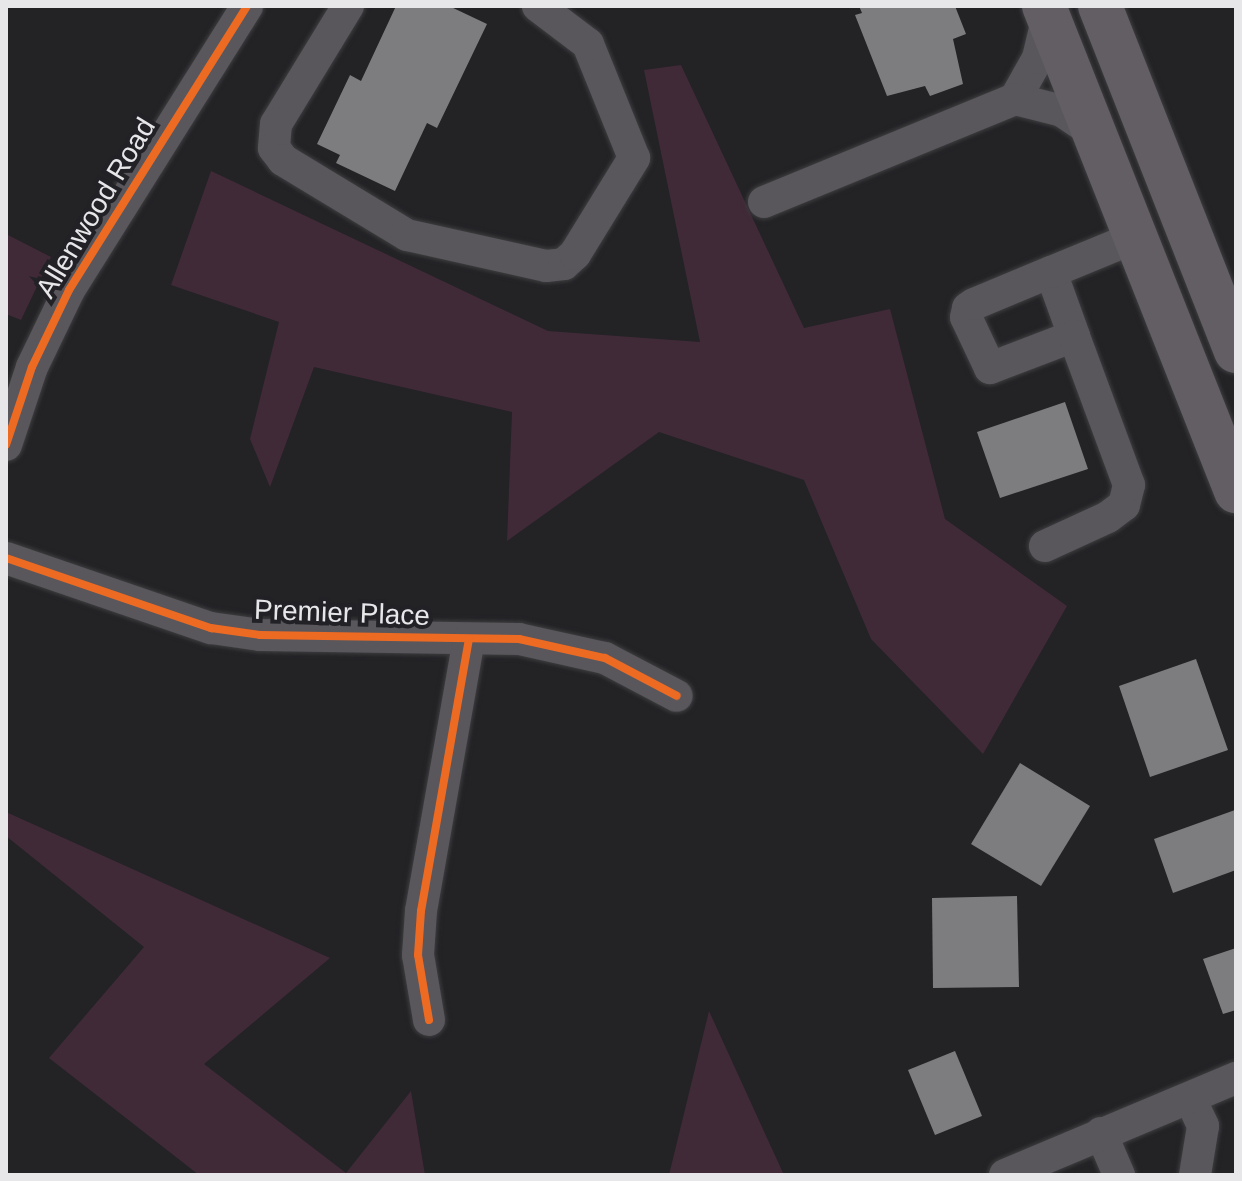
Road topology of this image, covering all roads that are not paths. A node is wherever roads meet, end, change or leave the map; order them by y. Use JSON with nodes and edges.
{"nodes":[{"id":1,"x":247,"y":6,"type":"edge"},
{"id":2,"x":348,"y":6,"type":"edge"},
{"id":3,"x":1100,"y":6,"type":"edge"},
{"id":4,"x":556,"y":11,"type":"edge"},
{"id":5,"x":1046,"y":11,"type":"edge"},
{"id":6,"x":1015,"y":99,"type":"junction"},
{"id":7,"x":1095,"y":133,"type":"junction"},
{"id":8,"x":764,"y":202,"type":"dead end"},
{"id":9,"x":1136,"y":237,"type":"junction"},
{"id":10,"x":1051,"y":272,"type":"junction"},
{"id":11,"x":1074,"y":336,"type":"junction"},
{"id":12,"x":1236,"y":351,"type":"edge"},
{"id":13,"x":6,"y":445,"type":"edge"},
{"id":14,"x":1236,"y":491,"type":"edge"},
{"id":15,"x":1045,"y":546,"type":"dead end"},
{"id":16,"x":6,"y":558,"type":"edge"},
{"id":17,"x":469,"y":639,"type":"junction"},
{"id":18,"x":677,"y":696,"type":"dead end"},
{"id":19,"x":429,"y":1020,"type":"dead end"},
{"id":20,"x":1236,"y":1078,"type":"edge"},
{"id":21,"x":1190,"y":1098,"type":"junction"},
{"id":22,"x":1101,"y":1133,"type":"junction"},
{"id":23,"x":1005,"y":1175,"type":"edge"},
{"id":24,"x":1119,"y":1175,"type":"edge"},
{"id":25,"x":1195,"y":1175,"type":"edge"}],
"edges":[{"from":1,"to":13,"type":"street","name":"Allenwood Road"},
{"from":2,"to":4,"type":"street"},
{"from":3,"to":12,"type":"highway"},
{"from":5,"to":6,"type":"street"},
{"from":5,"to":7,"type":"highway"},
{"from":6,"to":7,"type":"street"},
{"from":6,"to":8,"type":"street"},
{"from":7,"to":9,"type":"highway"},
{"from":9,"to":10,"type":"street"},
{"from":9,"to":14,"type":"highway"},
{"from":10,"to":11,"type":"street"},
{"from":10,"to":11,"type":"street"},
{"from":11,"to":15,"type":"street"},
{"from":16,"to":17,"type":"street","name":"Premier Place"},
{"from":17,"to":18,"type":"street","name":"Premier Place"},
{"from":17,"to":19,"type":"street"},
{"from":20,"to":21,"type":"street"},
{"from":21,"to":22,"type":"street"},
{"from":21,"to":25,"type":"street"},
{"from":22,"to":23,"type":"street"},
{"from":22,"to":24,"type":"street"}]}
